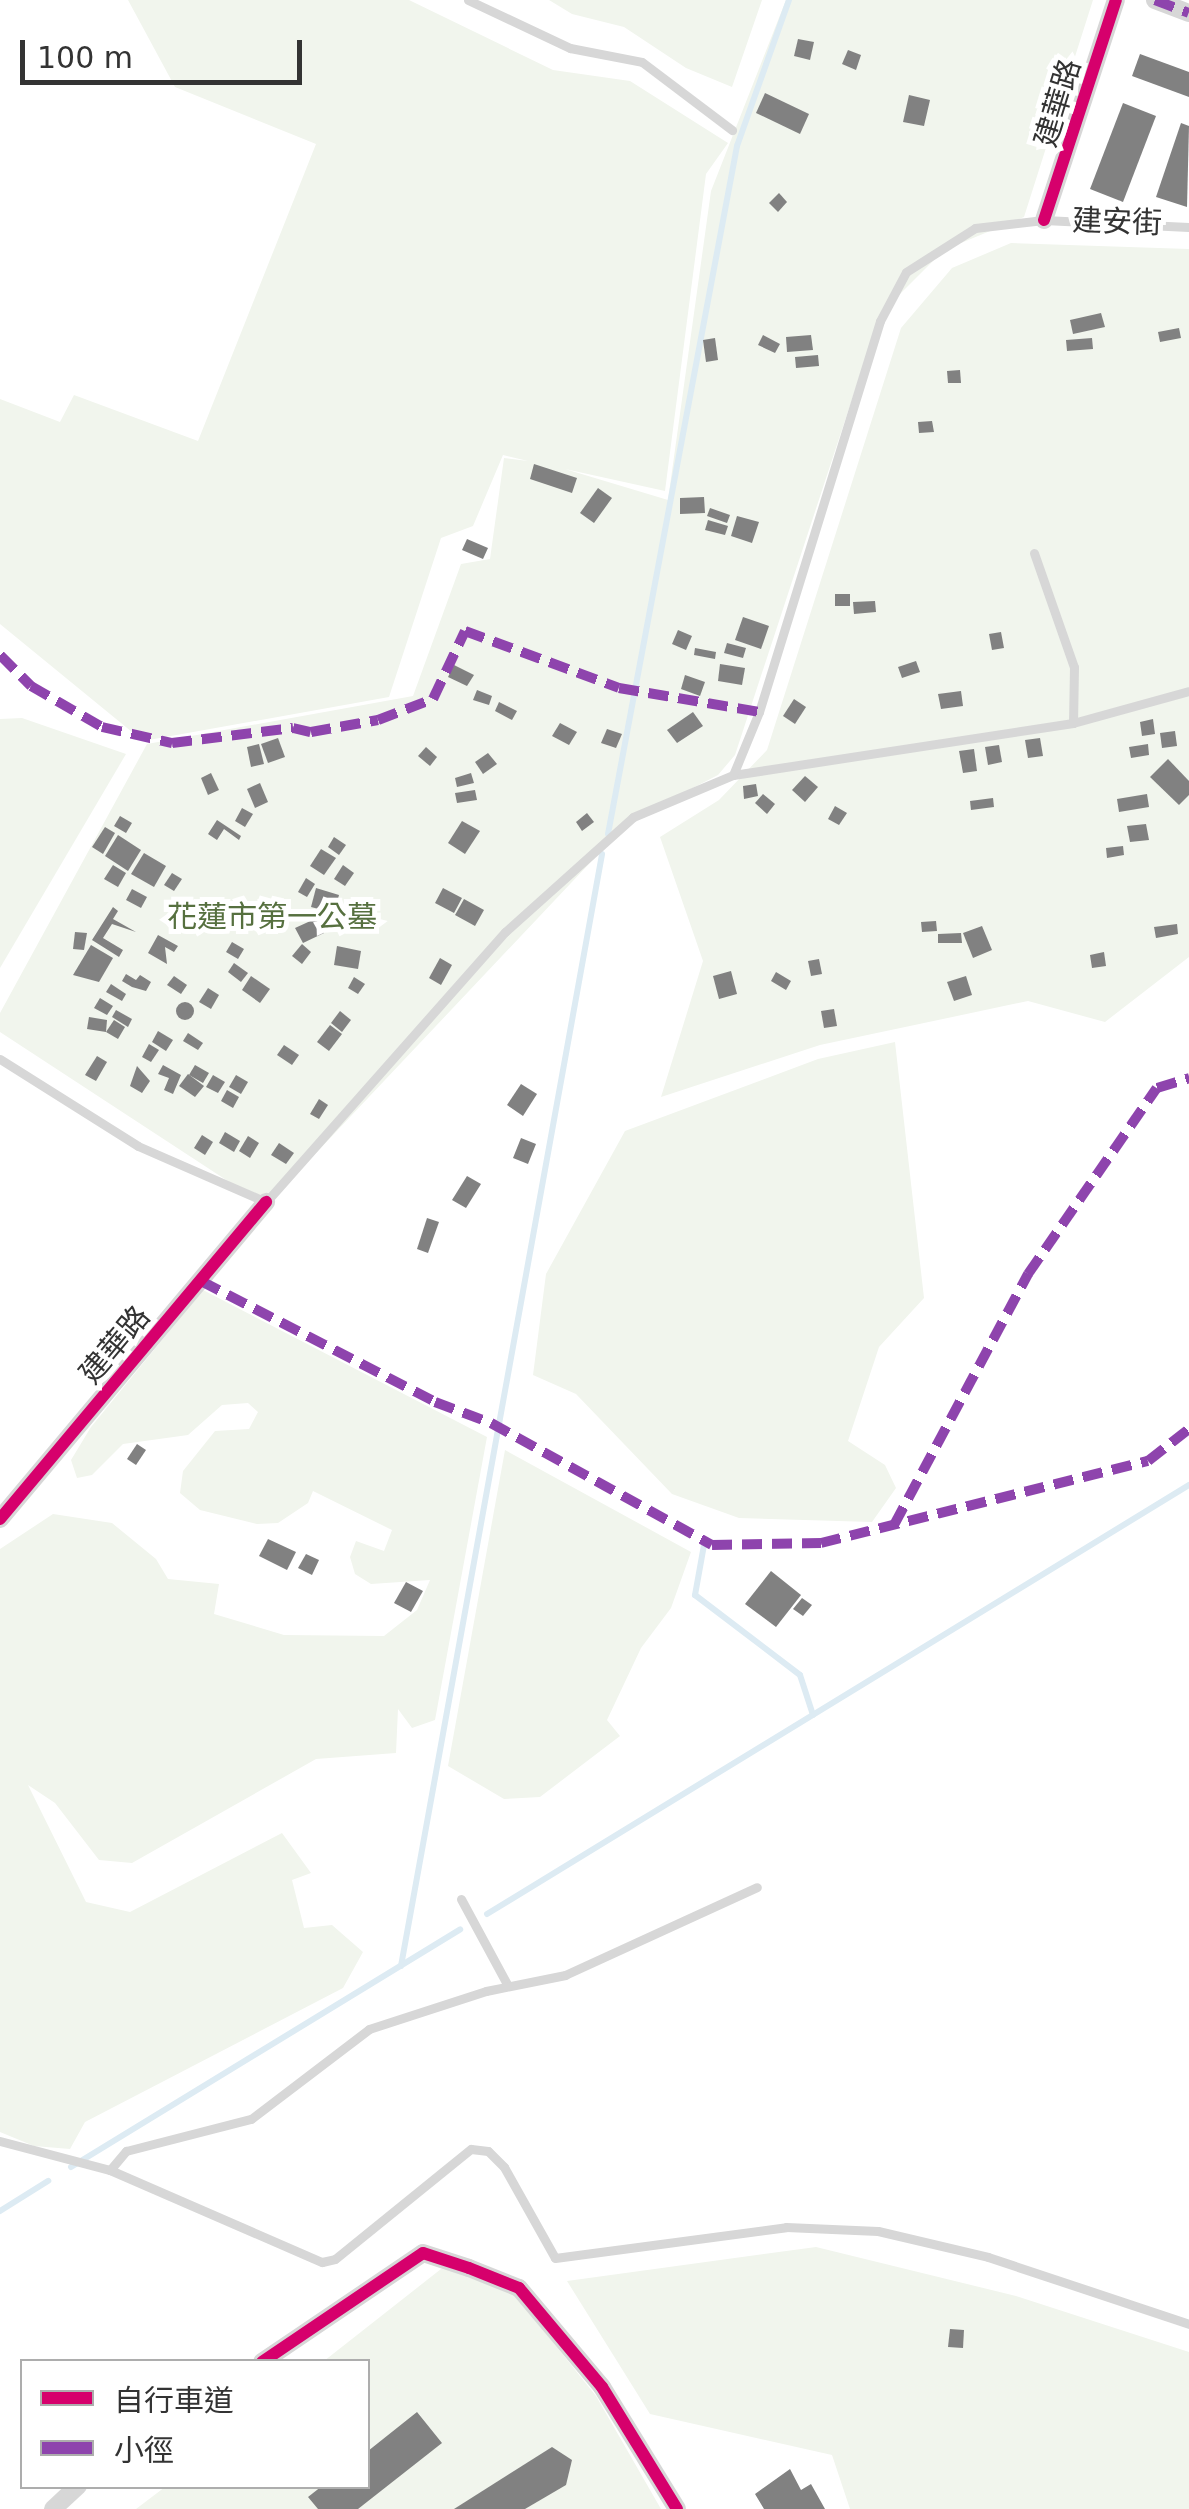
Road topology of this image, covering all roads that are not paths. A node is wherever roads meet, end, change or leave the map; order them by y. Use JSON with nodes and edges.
{"nodes":[{"id":1,"x":468,"y":0,"type":"edge"},
{"id":2,"x":1116,"y":0,"type":"edge"},
{"id":3,"x":1155,"y":0,"type":"edge"},
{"id":4,"x":1189,"y":13,"type":"edge"},
{"id":5,"x":732,"y":130,"type":"dead end"},
{"id":6,"x":1044,"y":220,"type":"junction"},
{"id":7,"x":1189,"y":226,"type":"edge"},
{"id":8,"x":1034,"y":554,"type":"dead end"},
{"id":9,"x":1189,"y":691,"type":"edge"},
{"id":10,"x":1073,"y":724,"type":"junction"},
{"id":11,"x":733,"y":775,"type":"junction"},
{"id":12,"x":0,"y":1059,"type":"edge"},
{"id":13,"x":266,"y":1202,"type":"junction"},
{"id":14,"x":0,"y":1519,"type":"edge"},
{"id":15,"x":757,"y":1887,"type":"dead end"},
{"id":16,"x":462,"y":1899,"type":"dead end"},
{"id":17,"x":508,"y":1986,"type":"junction"},
{"id":18,"x":0,"y":2141,"type":"edge"},
{"id":19,"x":110,"y":2170,"type":"junction"},
{"id":20,"x":1189,"y":2324,"type":"edge"},
{"id":21,"x":266,"y":2359,"type":"edge"},
{"id":22,"x":75,"y":2489,"type":"edge"},
{"id":23,"x":53,"y":2509,"type":"edge"},
{"id":24,"x":678,"y":2509,"type":"edge"}],
"edges":[{"from":1,"to":5,"type":"lane"},
{"from":2,"to":6,"type":"street","name":"建華路"},
{"from":3,"to":4,"type":"street"},
{"from":6,"to":7,"type":"lane","name":"建安街"},
{"from":6,"to":11,"type":"lane"},
{"from":8,"to":10,"type":"lane"},
{"from":9,"to":10,"type":"lane","name":"建華路"},
{"from":10,"to":11,"type":"lane","name":"建華路"},
{"from":11,"to":13,"type":"lane","name":"建華路"},
{"from":12,"to":13,"type":"lane"},
{"from":13,"to":14,"type":"street","name":"建華路"},
{"from":15,"to":17,"type":"lane"},
{"from":16,"to":17,"type":"lane"},
{"from":17,"to":19,"type":"lane"},
{"from":18,"to":19,"type":"lane"},
{"from":19,"to":20,"type":"lane"},
{"from":21,"to":24,"type":"street"},
{"from":22,"to":23,"type":"street"}]}
